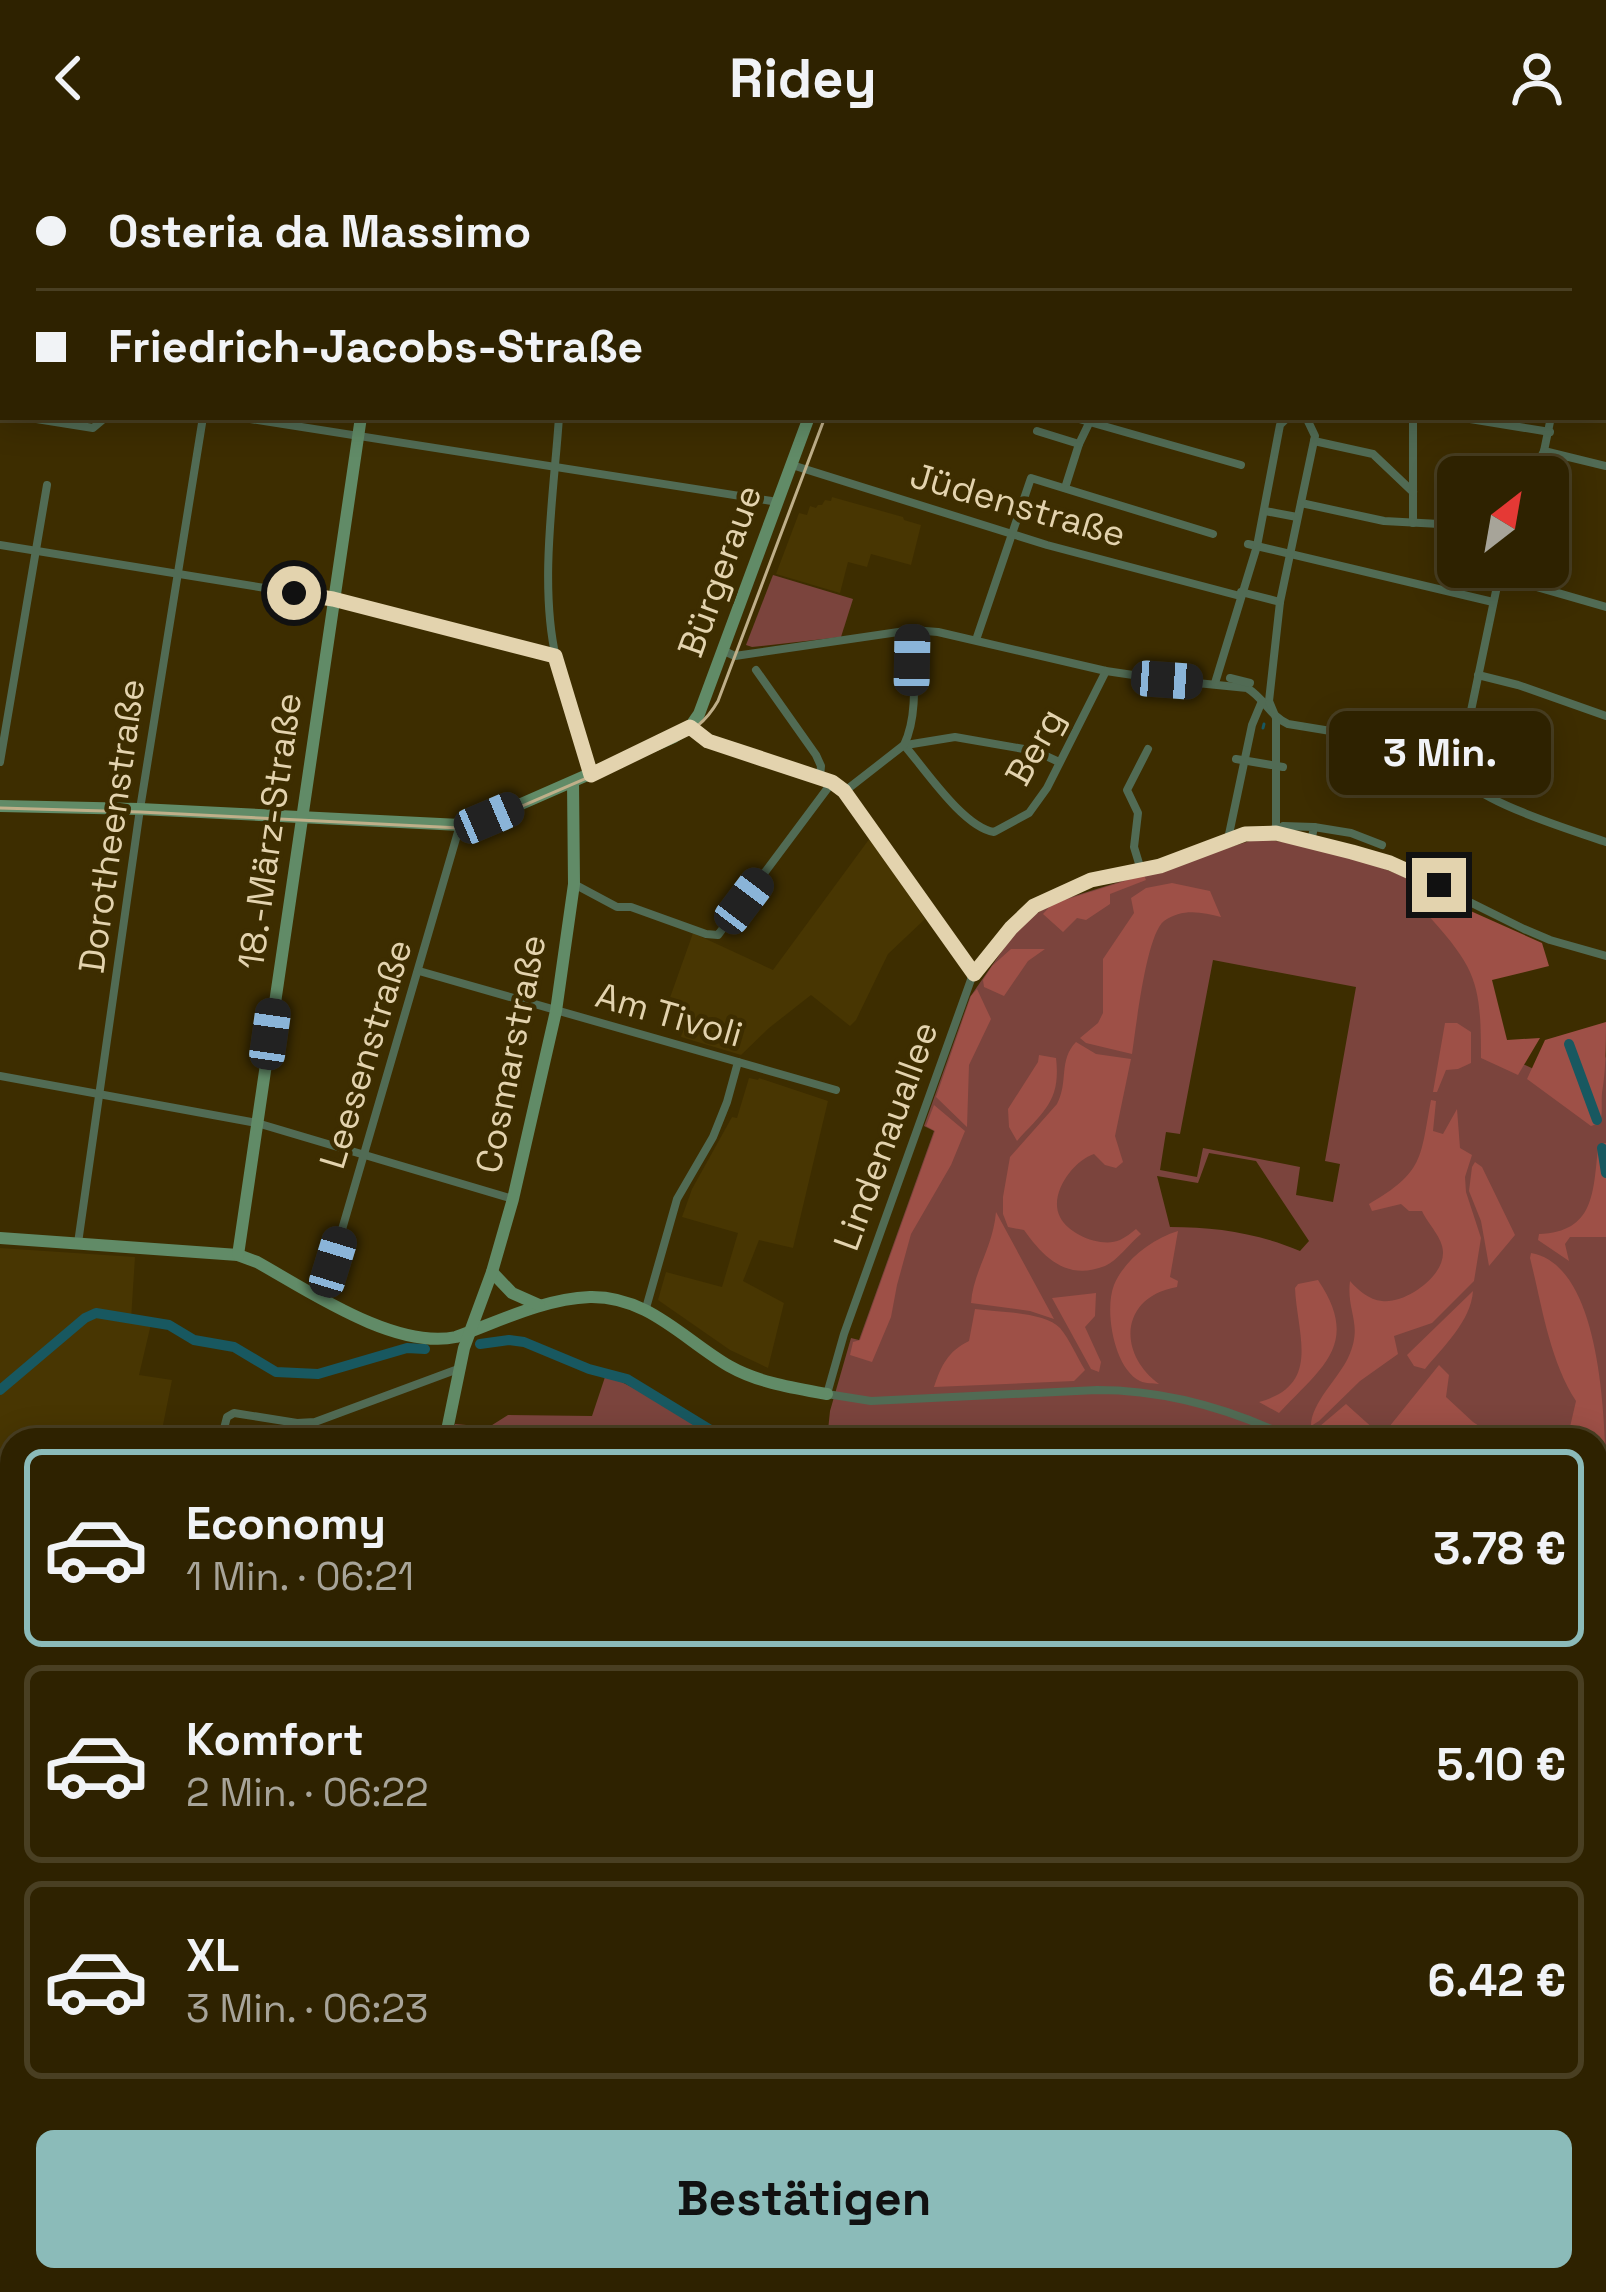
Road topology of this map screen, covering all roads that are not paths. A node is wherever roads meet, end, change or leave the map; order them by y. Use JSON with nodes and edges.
{"nodes":[{"id":1,"x":43,"y":420,"type":"edge"},
{"id":2,"x":102,"y":420,"type":"edge"},
{"id":3,"x":203,"y":420,"type":"edge"},
{"id":4,"x":256,"y":420,"type":"edge"},
{"id":5,"x":361,"y":420,"type":"edge"},
{"id":6,"x":559,"y":420,"type":"edge"},
{"id":7,"x":808,"y":420,"type":"edge"},
{"id":8,"x":1091,"y":420,"type":"edge"},
{"id":9,"x":1285,"y":420,"type":"edge"},
{"id":10,"x":1308,"y":420,"type":"edge"},
{"id":11,"x":1413,"y":420,"type":"edge"},
{"id":12,"x":1476,"y":420,"type":"edge"},
{"id":13,"x":1551,"y":420,"type":"edge"},
{"id":14,"x":1037,"y":431,"type":"dead end"},
{"id":15,"x":1550,"y":432,"type":"junction"},
{"id":16,"x":358,"y":437,"type":"junction"},
{"id":17,"x":1318,"y":441,"type":"junction"},
{"id":18,"x":1079,"y":444,"type":"junction"},
{"id":19,"x":1544,"y":451,"type":"junction"},
{"id":20,"x":1542,"y":456,"type":"edge"},
{"id":21,"x":791,"y":464,"type":"junction"},
{"id":22,"x":1241,"y":465,"type":"dead end"},
{"id":23,"x":1606,"y":466,"type":"edge"},
{"id":24,"x":556,"y":467,"type":"junction"},
{"id":25,"x":47,"y":485,"type":"dead end"},
{"id":26,"x":1064,"y":489,"type":"junction"},
{"id":27,"x":1413,"y":492,"type":"junction"},
{"id":28,"x":778,"y":502,"type":"junction"},
{"id":29,"x":1305,"y":504,"type":"junction"},
{"id":30,"x":1265,"y":511,"type":"junction"},
{"id":31,"x":1298,"y":517,"type":"junction"},
{"id":32,"x":1437,"y":522,"type":"edge"},
{"id":33,"x":1413,"y":524,"type":"junction"},
{"id":34,"x":1213,"y":534,"type":"dead end"},
{"id":35,"x":1013,"y":535,"type":"junction"},
{"id":36,"x":0,"y":545,"type":"edge"},
{"id":37,"x":1252,"y":545,"type":"junction"},
{"id":38,"x":36,"y":551,"type":"junction"},
{"id":39,"x":1295,"y":555,"type":"junction"},
{"id":40,"x":177,"y":576,"type":"junction"},
{"id":41,"x":1496,"y":588,"type":"edge"},
{"id":42,"x":1550,"y":588,"type":"edge"},
{"id":43,"x":1237,"y":594,"type":"junction"},
{"id":44,"x":333,"y":599,"type":"junction"},
{"id":45,"x":1280,"y":602,"type":"junction"},
{"id":46,"x":1493,"y":602,"type":"junction"},
{"id":47,"x":1606,"y":607,"type":"edge"},
{"id":48,"x":913,"y":630,"type":"junction"},
{"id":49,"x":976,"y":640,"type":"junction"},
{"id":50,"x":722,"y":651,"type":"junction"},
{"id":51,"x":555,"y":656,"type":"junction"},
{"id":52,"x":756,"y":670,"type":"dead end"},
{"id":53,"x":1103,"y":670,"type":"junction"},
{"id":54,"x":1478,"y":675,"type":"junction"},
{"id":55,"x":1237,"y":680,"type":"junction"},
{"id":56,"x":1215,"y":683,"type":"junction"},
{"id":57,"x":1250,"y":683,"type":"dead end"},
{"id":58,"x":1251,"y":698,"type":"dead end"},
{"id":59,"x":1263,"y":703,"type":"junction"},
{"id":60,"x":1606,"y":716,"type":"edge"},
{"id":61,"x":1279,"y":723,"type":"junction"},
{"id":62,"x":690,"y":727,"type":"junction"},
{"id":63,"x":904,"y":745,"type":"junction"},
{"id":64,"x":1148,"y":749,"type":"dead end"},
{"id":65,"x":1240,"y":760,"type":"junction"},
{"id":66,"x":0,"y":762,"type":"edge"},
{"id":67,"x":1059,"y":762,"type":"junction"},
{"id":68,"x":1279,"y":766,"type":"junction"},
{"id":69,"x":1462,"y":766,"type":"junction"},
{"id":70,"x":591,"y":775,"type":"junction"},
{"id":71,"x":820,"y":776,"type":"junction"},
{"id":72,"x":573,"y":782,"type":"junction"},
{"id":73,"x":832,"y":782,"type":"junction"},
{"id":74,"x":844,"y":791,"type":"junction"},
{"id":75,"x":0,"y":806,"type":"edge"},
{"id":76,"x":140,"y":809,"type":"junction"},
{"id":77,"x":302,"y":818,"type":"junction"},
{"id":78,"x":460,"y":825,"type":"junction"},
{"id":79,"x":1314,"y":826,"type":"junction"},
{"id":80,"x":1276,"y":833,"type":"junction"},
{"id":81,"x":1228,"y":840,"type":"junction"},
{"id":82,"x":1311,"y":842,"type":"junction"},
{"id":83,"x":1606,"y":842,"type":"edge"},
{"id":84,"x":1382,"y":845,"type":"dead end"},
{"id":85,"x":1142,"y":870,"type":"junction"},
{"id":86,"x":574,"y":884,"type":"junction"},
{"id":87,"x":1606,"y":956,"type":"edge"},
{"id":88,"x":419,"y":971,"type":"junction"},
{"id":89,"x":974,"y":974,"type":"junction"},
{"id":90,"x":556,"y":1011,"type":"junction"},
{"id":91,"x":738,"y":1062,"type":"junction"},
{"id":92,"x":0,"y":1076,"type":"edge"},
{"id":93,"x":836,"y":1090,"type":"dead end"},
{"id":94,"x":100,"y":1094,"type":"junction"},
{"id":95,"x":257,"y":1123,"type":"junction"},
{"id":96,"x":364,"y":1154,"type":"junction"},
{"id":97,"x":513,"y":1199,"type":"junction"},
{"id":98,"x":0,"y":1238,"type":"edge"},
{"id":99,"x":78,"y":1243,"type":"junction"},
{"id":100,"x":238,"y":1255,"type":"junction"},
{"id":101,"x":492,"y":1272,"type":"junction"},
{"id":102,"x":322,"y":1298,"type":"junction"},
{"id":103,"x":541,"y":1305,"type":"junction"},
{"id":104,"x":646,"y":1308,"type":"junction"},
{"id":105,"x":469,"y":1332,"type":"junction"},
{"id":106,"x":458,"y":1369,"type":"junction"},
{"id":107,"x":827,"y":1394,"type":"junction"},
{"id":108,"x":224,"y":1428,"type":"edge"},
{"id":109,"x":447,"y":1428,"type":"edge"},
{"id":110,"x":1268,"y":1428,"type":"edge"}],
"edges":[{"from":1,"to":2,"type":"street"},
{"from":3,"to":40,"type":"street","name":"Dorotheenstraße"},
{"from":4,"to":16,"type":"street"},
{"from":5,"to":16,"type":"street","name":"18.-März-Straße"},
{"from":6,"to":24,"type":"street"},
{"from":7,"to":21,"type":"street","name":"Bürgeraue"},
{"from":8,"to":18,"type":"street"},
{"from":8,"to":22,"type":"street"},
{"from":9,"to":30,"type":"street"},
{"from":10,"to":17,"type":"street"},
{"from":11,"to":27,"type":"street"},
{"from":12,"to":15,"type":"street"},
{"from":13,"to":15,"type":"street"},
{"from":14,"to":18,"type":"street"},
{"from":15,"to":19,"type":"street"},
{"from":16,"to":24,"type":"street"},
{"from":16,"to":44,"type":"street","name":"18.-März-Straße"},
{"from":17,"to":27,"type":"street"},
{"from":17,"to":29,"type":"street"},
{"from":18,"to":26,"type":"street"},
{"from":19,"to":20,"type":"street"},
{"from":19,"to":23,"type":"street"},
{"from":21,"to":28,"type":"street","name":"Bürgeraue"},
{"from":21,"to":35,"type":"street","name":"Jüdenstraße"},
{"from":24,"to":28,"type":"street"},
{"from":24,"to":51,"type":"street"},
{"from":25,"to":38,"type":"street"},
{"from":26,"to":34,"type":"street"},
{"from":26,"to":35,"type":"street"},
{"from":27,"to":33,"type":"street"},
{"from":28,"to":50,"type":"street","name":"Bürgeraue"},
{"from":29,"to":31,"type":"street"},
{"from":29,"to":33,"type":"street"},
{"from":30,"to":31,"type":"street"},
{"from":30,"to":37,"type":"street"},
{"from":31,"to":39,"type":"street"},
{"from":32,"to":33,"type":"street"},
{"from":35,"to":43,"type":"street","name":"Jüdenstraße"},
{"from":35,"to":49,"type":"street"},
{"from":36,"to":38,"type":"street"},
{"from":37,"to":39,"type":"street"},
{"from":37,"to":43,"type":"street"},
{"from":38,"to":40,"type":"street"},
{"from":38,"to":66,"type":"street"},
{"from":39,"to":45,"type":"street"},
{"from":39,"to":46,"type":"street"},
{"from":40,"to":44,"type":"street"},
{"from":40,"to":76,"type":"street","name":"Dorotheenstraße"},
{"from":41,"to":46,"type":"street"},
{"from":42,"to":47,"type":"street"},
{"from":43,"to":45,"type":"street","name":"Jüdenstraße"},
{"from":43,"to":56,"type":"street"},
{"from":44,"to":51,"type":"street"},
{"from":44,"to":77,"type":"street","name":"18.-März-Straße"},
{"from":45,"to":59,"type":"street"},
{"from":46,"to":54,"type":"street"},
{"from":48,"to":49,"type":"street"},
{"from":48,"to":50,"type":"street"},
{"from":48,"to":63,"type":"street"},
{"from":49,"to":53,"type":"street"},
{"from":50,"to":62,"type":"street","name":"Bürgeraue"},
{"from":51,"to":70,"type":"street"},
{"from":52,"to":71,"type":"street"},
{"from":53,"to":56,"type":"street"},
{"from":53,"to":67,"type":"street","name":"Berg"},
{"from":54,"to":60,"type":"street"},
{"from":54,"to":69,"type":"street"},
{"from":55,"to":56,"type":"street"},
{"from":55,"to":57,"type":"street"},
{"from":55,"to":59,"type":"street"},
{"from":58,"to":59,"type":"street"},
{"from":59,"to":61,"type":"street"},
{"from":59,"to":65,"type":"street"},
{"from":61,"to":68,"type":"street"},
{"from":61,"to":69,"type":"street"},
{"from":62,"to":70,"type":"street"},
{"from":62,"to":71,"type":"street"},
{"from":63,"to":67,"type":"street"},
{"from":63,"to":67,"type":"street","name":"Berg"},
{"from":63,"to":74,"type":"street"},
{"from":64,"to":85,"type":"street"},
{"from":65,"to":68,"type":"street"},
{"from":65,"to":81,"type":"street"},
{"from":68,"to":80,"type":"street"},
{"from":69,"to":83,"type":"street"},
{"from":70,"to":72,"type":"street"},
{"from":71,"to":73,"type":"street"},
{"from":72,"to":78,"type":"street"},
{"from":72,"to":86,"type":"street","name":"Cosmarstraße"},
{"from":73,"to":74,"type":"street"},
{"from":73,"to":86,"type":"street"},
{"from":74,"to":89,"type":"street"},
{"from":75,"to":76,"type":"street"},
{"from":76,"to":77,"type":"street"},
{"from":76,"to":94,"type":"street","name":"Dorotheenstraße"},
{"from":77,"to":78,"type":"street"},
{"from":77,"to":95,"type":"street","name":"18.-März-Straße"},
{"from":78,"to":88,"type":"street","name":"Leesenstraße"},
{"from":79,"to":80,"type":"street","name":"Lindenauallee"},
{"from":79,"to":82,"type":"street"},
{"from":79,"to":84,"type":"street"},
{"from":80,"to":81,"type":"street","name":"Lindenauallee"},
{"from":80,"to":82,"type":"street"},
{"from":81,"to":85,"type":"street","name":"Lindenauallee"},
{"from":82,"to":87,"type":"street"},
{"from":85,"to":89,"type":"street","name":"Lindenauallee"},
{"from":86,"to":90,"type":"street","name":"Cosmarstraße"},
{"from":88,"to":90,"type":"street","name":"Am Tivoli"},
{"from":88,"to":96,"type":"street","name":"Leesenstraße"},
{"from":89,"to":107,"type":"street","name":"Lindenauallee"},
{"from":90,"to":91,"type":"street","name":"Am Tivoli"},
{"from":90,"to":97,"type":"street","name":"Cosmarstraße"},
{"from":91,"to":93,"type":"street","name":"Am Tivoli"},
{"from":91,"to":104,"type":"street"},
{"from":92,"to":94,"type":"street"},
{"from":94,"to":95,"type":"street"},
{"from":94,"to":99,"type":"street","name":"Dorotheenstraße"},
{"from":95,"to":96,"type":"street"},
{"from":95,"to":100,"type":"street","name":"18.-März-Straße"},
{"from":96,"to":97,"type":"street"},
{"from":96,"to":102,"type":"street","name":"Leesenstraße"},
{"from":97,"to":101,"type":"street","name":"Cosmarstraße"},
{"from":98,"to":99,"type":"street"},
{"from":99,"to":100,"type":"street"},
{"from":100,"to":102,"type":"street"},
{"from":101,"to":103,"type":"street"},
{"from":101,"to":105,"type":"street","name":"Cosmarstraße"},
{"from":102,"to":105,"type":"street"},
{"from":103,"to":104,"type":"street"},
{"from":103,"to":105,"type":"street"},
{"from":104,"to":107,"type":"street"},
{"from":105,"to":106,"type":"street","name":"Cosmarstraße"},
{"from":106,"to":108,"type":"street"},
{"from":106,"to":109,"type":"street","name":"Cosmarstraße"},
{"from":107,"to":110,"type":"street"}]}
